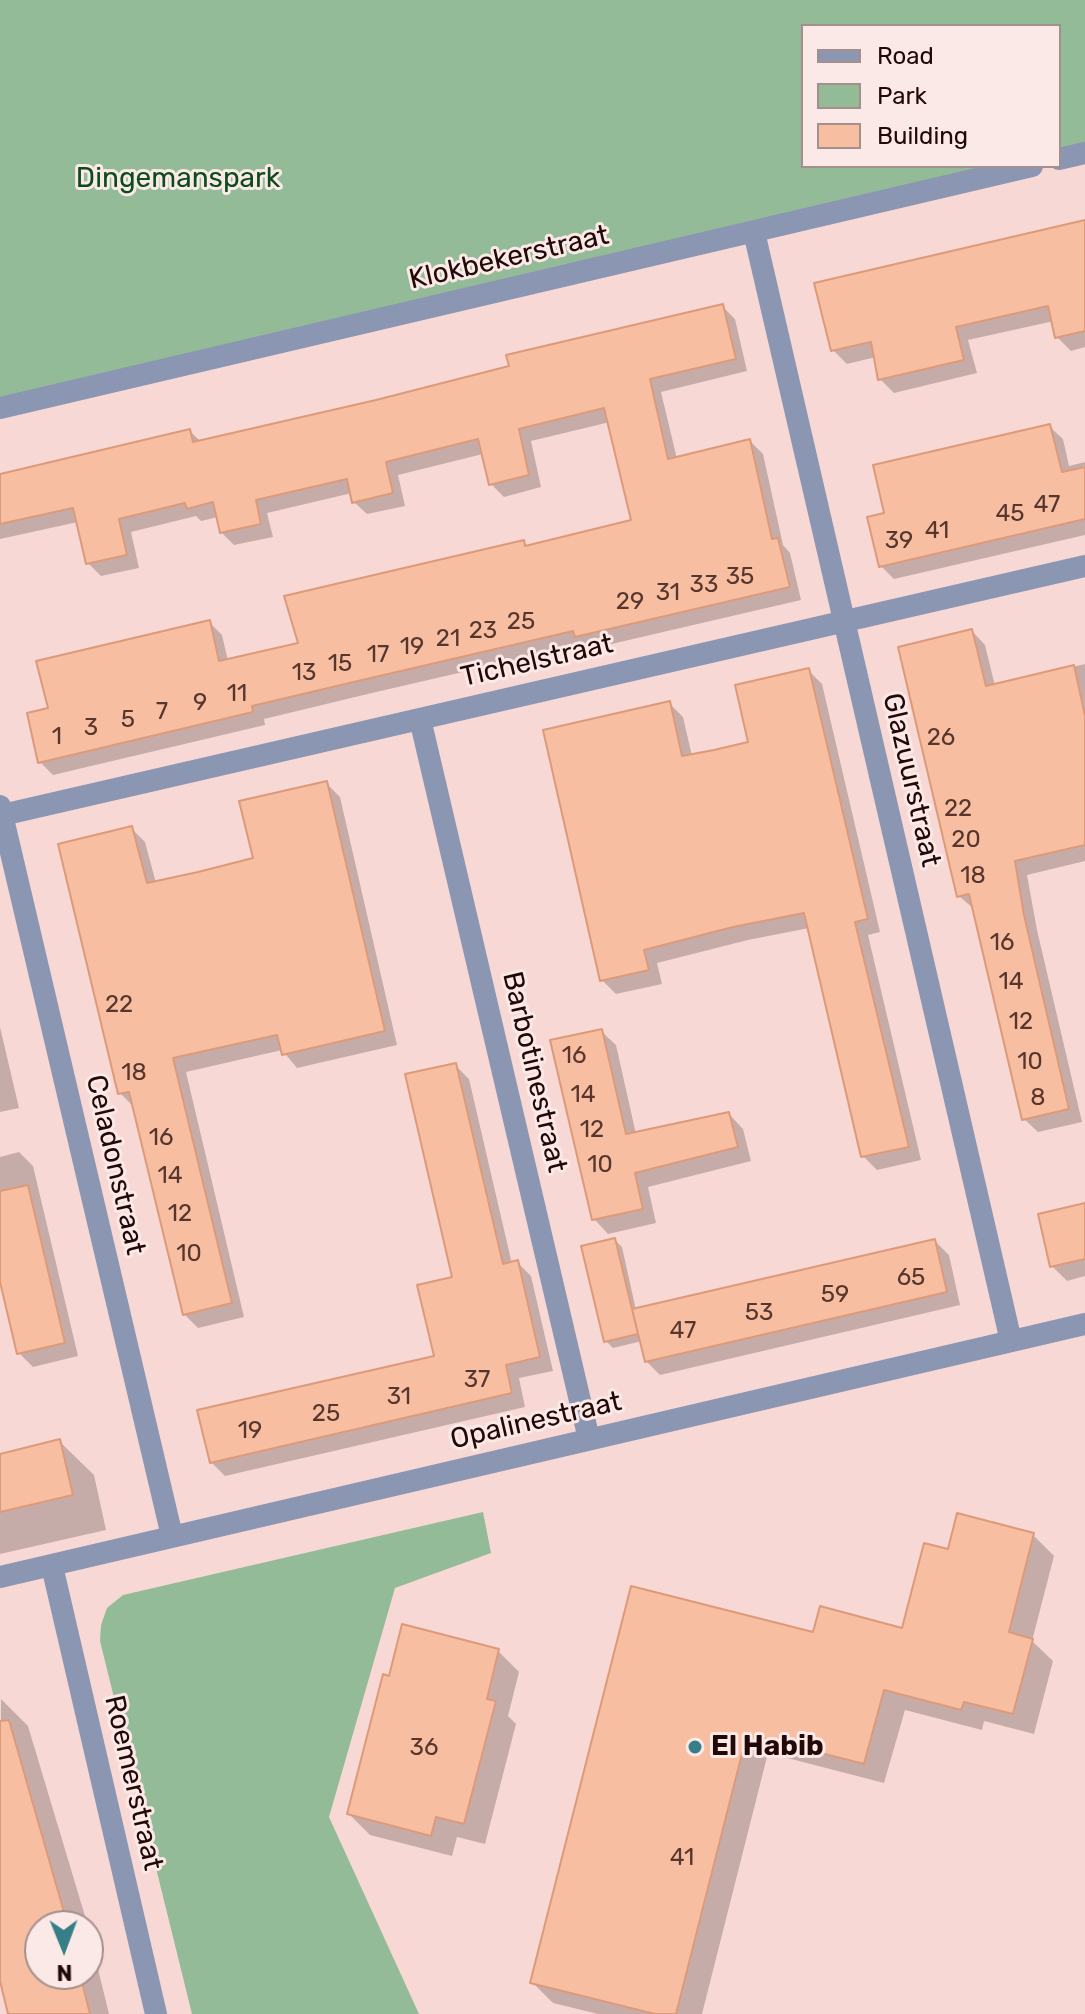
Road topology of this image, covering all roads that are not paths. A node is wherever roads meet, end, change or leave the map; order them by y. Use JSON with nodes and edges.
{"nodes":[{"id":1,"x":1085,"y":153,"type":"edge"},
{"id":2,"x":1061,"y":159,"type":"edge"},
{"id":3,"x":1024,"y":168,"type":"edge"},
{"id":4,"x":754,"y":232,"type":"junction"},
{"id":5,"x":0,"y":408,"type":"edge"},
{"id":6,"x":1085,"y":566,"type":"edge"},
{"id":7,"x":844,"y":621,"type":"junction"},
{"id":8,"x":420,"y":719,"type":"junction"},
{"id":9,"x":1,"y":811,"type":"edge"},
{"id":10,"x":1085,"y":1324,"type":"edge"},
{"id":11,"x":1011,"y":1341,"type":"junction"},
{"id":12,"x":589,"y":1439,"type":"junction"},
{"id":13,"x":172,"y":1536,"type":"junction"},
{"id":14,"x":52,"y":1566,"type":"junction"},
{"id":15,"x":0,"y":1577,"type":"edge"},
{"id":16,"x":156,"y":2014,"type":"edge"}],
"edges":[{"from":1,"to":2,"type":"street"},
{"from":3,"to":4,"type":"street","name":"Klokbekerstraat"},
{"from":4,"to":5,"type":"street","name":"Klokbekerstraat"},
{"from":4,"to":7,"type":"street","name":"Glazuurstraat"},
{"from":6,"to":7,"type":"street","name":"Tichelstraat"},
{"from":7,"to":8,"type":"street","name":"Tichelstraat"},
{"from":7,"to":11,"type":"street","name":"Glazuurstraat"},
{"from":8,"to":9,"type":"street","name":"Tichelstraat"},
{"from":8,"to":12,"type":"street","name":"Barbotinestraat"},
{"from":9,"to":13,"type":"street","name":"Celadonstraat"},
{"from":10,"to":11,"type":"street","name":"Opalinestraat"},
{"from":11,"to":12,"type":"street","name":"Opalinestraat"},
{"from":12,"to":13,"type":"street","name":"Opalinestraat"},
{"from":13,"to":14,"type":"street","name":"Opalinestraat"},
{"from":14,"to":15,"type":"street","name":"Opalinestraat"},
{"from":14,"to":16,"type":"street","name":"Roemerstraat"}]}
